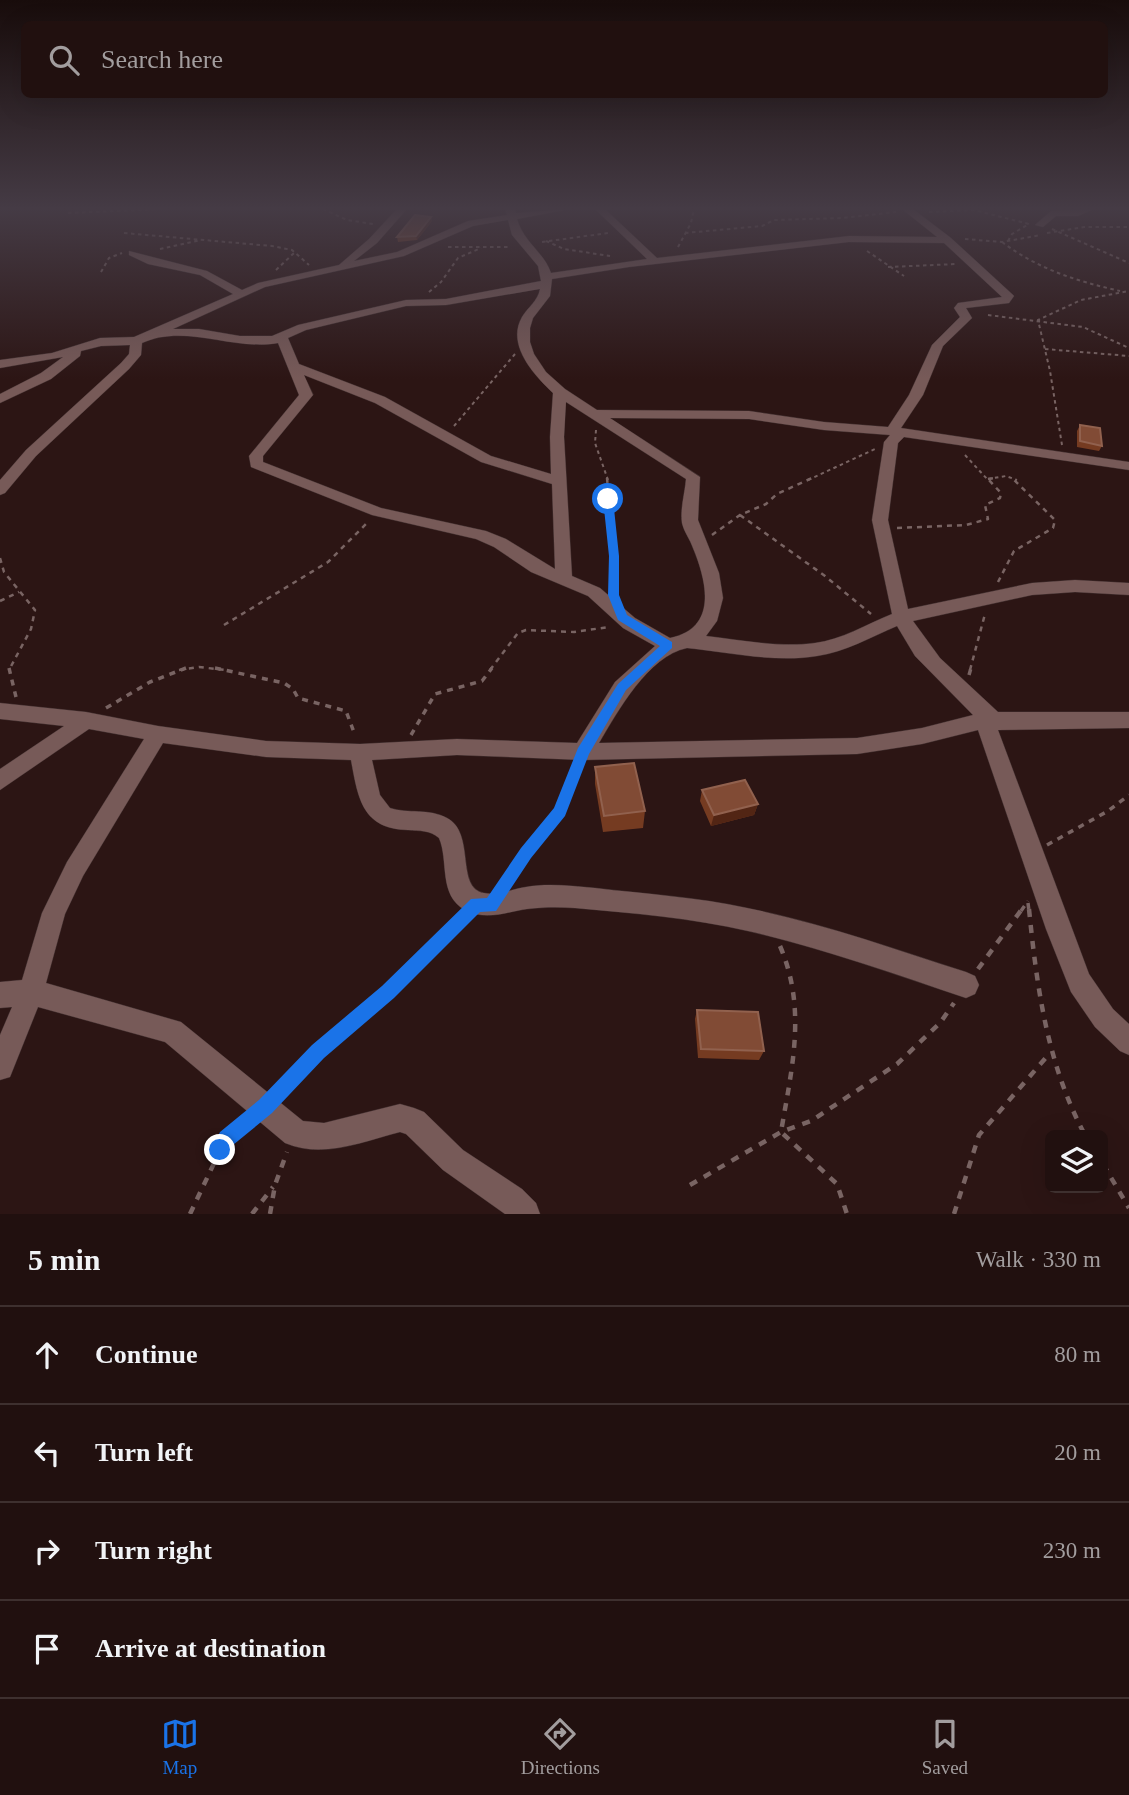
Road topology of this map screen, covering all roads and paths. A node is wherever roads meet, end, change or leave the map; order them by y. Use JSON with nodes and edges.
{"nodes":[{"id":1,"x":169,"y":266,"type":"edge"},
{"id":2,"x":282,"y":266,"type":"edge"},
{"id":3,"x":310,"y":266,"type":"edge"},
{"id":4,"x":346,"y":266,"type":"edge"},
{"id":5,"x":452,"y":266,"type":"edge"},
{"id":6,"x":543,"y":266,"type":"edge"},
{"id":7,"x":626,"y":266,"type":"edge"},
{"id":8,"x":927,"y":266,"type":"edge"},
{"id":9,"x":976,"y":266,"type":"edge"},
{"id":10,"x":1036,"y":266,"type":"edge"},
{"id":11,"x":340,"y":267,"type":"joint"},
{"id":12,"x":888,"y":267,"type":"joint"},
{"id":13,"x":317,"y":271,"type":"junction"},
{"id":14,"x":904,"y":276,"type":"dead end"},
{"id":15,"x":546,"y":280,"type":"junction"},
{"id":16,"x":262,"y":285,"type":"junction"},
{"id":17,"x":1129,"y":291,"type":"edge"},
{"id":18,"x":1125,"y":292,"type":"junction"},
{"id":19,"x":240,"y":293,"type":"junction"},
{"id":20,"x":411,"y":302,"type":"junction"},
{"id":21,"x":964,"y":313,"type":"junction"},
{"id":22,"x":1038,"y":320,"type":"junction"},
{"id":23,"x":161,"y":332,"type":"junction"},
{"id":24,"x":282,"y":338,"type":"junction"},
{"id":25,"x":136,"y":341,"type":"junction"},
{"id":26,"x":524,"y":342,"type":"junction"},
{"id":27,"x":85,"y":347,"type":"junction"},
{"id":28,"x":1129,"y":348,"type":"edge"},
{"id":29,"x":1045,"y":349,"type":"junction"},
{"id":30,"x":1129,"y":356,"type":"edge"},
{"id":31,"x":0,"y":364,"type":"edge"},
{"id":32,"x":295,"y":367,"type":"junction"},
{"id":33,"x":560,"y":392,"type":"junction"},
{"id":34,"x":0,"y":399,"type":"edge"},
{"id":35,"x":596,"y":415,"type":"junction"},
{"id":36,"x":895,"y":435,"type":"junction"},
{"id":37,"x":445,"y":436,"type":"junction"},
{"id":38,"x":947,"y":438,"type":"junction"},
{"id":39,"x":1068,"y":458,"type":"junction"},
{"id":40,"x":1129,"y":466,"type":"edge"},
{"id":41,"x":988,"y":479,"type":"junction"},
{"id":42,"x":559,"y":481,"type":"junction"},
{"id":43,"x":0,"y":490,"type":"edge"},
{"id":44,"x":377,"y":512,"type":"junction"},
{"id":45,"x":740,"y":515,"type":"junction"},
{"id":46,"x":884,"y":543,"type":"junction"},
{"id":47,"x":700,"y":544,"type":"junction"},
{"id":48,"x":0,"y":558,"type":"edge"},
{"id":49,"x":564,"y":577,"type":"junction"},
{"id":50,"x":1129,"y":589,"type":"edge"},
{"id":51,"x":20,"y":591,"type":"junction"},
{"id":52,"x":990,"y":599,"type":"junction"},
{"id":53,"x":0,"y":601,"type":"edge"},
{"id":54,"x":626,"y":620,"type":"junction"},
{"id":55,"x":893,"y":621,"type":"junction"},
{"id":56,"x":224,"y":625,"type":"dead end"},
{"id":57,"x":678,"y":643,"type":"junction"},
{"id":58,"x":966,"y":697,"type":"junction"},
{"id":59,"x":9,"y":711,"type":"edge"},
{"id":60,"x":86,"y":720,"type":"junction"},
{"id":61,"x":1129,"y":720,"type":"edge"},
{"id":62,"x":991,"y":721,"type":"junction"},
{"id":63,"x":158,"y":734,"type":"junction"},
{"id":64,"x":403,"y":750,"type":"junction"},
{"id":65,"x":360,"y":752,"type":"junction"},
{"id":66,"x":583,"y":752,"type":"junction"},
{"id":67,"x":0,"y":781,"type":"edge"},
{"id":68,"x":1129,"y":795,"type":"edge"},
{"id":69,"x":1032,"y":855,"type":"junction"},
{"id":70,"x":1029,"y":890,"type":"dead end"},
{"id":71,"x":1028,"y":901,"type":"junction"},
{"id":72,"x":484,"y":905,"type":"junction"},
{"id":73,"x":773,"y":927,"type":"junction"},
{"id":74,"x":966,"y":985,"type":"junction"},
{"id":75,"x":31,"y":992,"type":"junction"},
{"id":76,"x":0,"y":995,"type":"edge"},
{"id":77,"x":1129,"y":1042,"type":"edge"},
{"id":78,"x":1050,"y":1053,"type":"junction"},
{"id":79,"x":0,"y":1067,"type":"edge"},
{"id":80,"x":265,"y":1107,"type":"junction"},
{"id":81,"x":1082,"y":1130,"type":"edge"},
{"id":82,"x":780,"y":1132,"type":"junction"},
{"id":83,"x":295,"y":1133,"type":"junction"},
{"id":84,"x":1108,"y":1172,"type":"edge"},
{"id":85,"x":275,"y":1185,"type":"junction"},
{"id":86,"x":690,"y":1185,"type":"dead end"},
{"id":87,"x":1129,"y":1208,"type":"edge"},
{"id":88,"x":190,"y":1214,"type":"edge"},
{"id":89,"x":252,"y":1214,"type":"edge"},
{"id":90,"x":270,"y":1214,"type":"edge"},
{"id":91,"x":524,"y":1214,"type":"edge"},
{"id":92,"x":847,"y":1214,"type":"edge"},
{"id":93,"x":954,"y":1214,"type":"edge"}],
"edges":[{"from":1,"to":19,"type":"street"},
{"from":2,"to":16,"type":"path"},
{"from":3,"to":13,"type":"path"},
{"from":4,"to":11,"type":"street"},
{"from":5,"to":20,"type":"path"},
{"from":6,"to":15,"type":"street"},
{"from":7,"to":15,"type":"street"},
{"from":8,"to":12,"type":"path"},
{"from":9,"to":21,"type":"street"},
{"from":10,"to":18,"type":"path"},
{"from":11,"to":13,"type":"street"},
{"from":12,"to":14,"type":"path"},
{"from":13,"to":16,"type":"street"},
{"from":15,"to":20,"type":"street"},
{"from":15,"to":26,"type":"street"},
{"from":16,"to":19,"type":"street"},
{"from":17,"to":18,"type":"path"},
{"from":18,"to":22,"type":"path"},
{"from":19,"to":23,"type":"street"},
{"from":20,"to":24,"type":"street"},
{"from":21,"to":22,"type":"path"},
{"from":21,"to":36,"type":"street"},
{"from":22,"to":28,"type":"path"},
{"from":22,"to":29,"type":"path"},
{"from":23,"to":24,"type":"street"},
{"from":23,"to":25,"type":"street"},
{"from":24,"to":32,"type":"street"},
{"from":25,"to":27,"type":"street"},
{"from":25,"to":43,"type":"street"},
{"from":26,"to":33,"type":"street"},
{"from":26,"to":37,"type":"path"},
{"from":27,"to":31,"type":"street"},
{"from":27,"to":34,"type":"street"},
{"from":29,"to":30,"type":"path"},
{"from":29,"to":39,"type":"path"},
{"from":32,"to":37,"type":"street"},
{"from":32,"to":44,"type":"street"},
{"from":33,"to":35,"type":"street"},
{"from":33,"to":42,"type":"street"},
{"from":35,"to":36,"type":"street"},
{"from":35,"to":47,"type":"street"},
{"from":35,"to":54,"type":"path"},
{"from":36,"to":38,"type":"street"},
{"from":36,"to":45,"type":"path"},
{"from":36,"to":46,"type":"street"},
{"from":37,"to":42,"type":"street"},
{"from":38,"to":39,"type":"street"},
{"from":38,"to":41,"type":"path"},
{"from":39,"to":40,"type":"street"},
{"from":41,"to":46,"type":"path"},
{"from":41,"to":52,"type":"path"},
{"from":42,"to":49,"type":"street"},
{"from":44,"to":49,"type":"street"},
{"from":44,"to":56,"type":"path"},
{"from":45,"to":47,"type":"path"},
{"from":45,"to":55,"type":"path"},
{"from":46,"to":55,"type":"street"},
{"from":47,"to":57,"type":"street"},
{"from":48,"to":51,"type":"path"},
{"from":49,"to":54,"type":"street"},
{"from":50,"to":52,"type":"street"},
{"from":51,"to":53,"type":"path"},
{"from":51,"to":59,"type":"path"},
{"from":52,"to":55,"type":"street"},
{"from":52,"to":58,"type":"path"},
{"from":54,"to":57,"type":"street"},
{"from":54,"to":64,"type":"path"},
{"from":55,"to":57,"type":"street"},
{"from":55,"to":58,"type":"street"},
{"from":57,"to":66,"type":"street"},
{"from":58,"to":62,"type":"street"},
{"from":59,"to":60,"type":"street"},
{"from":60,"to":63,"type":"street"},
{"from":60,"to":65,"type":"path"},
{"from":60,"to":67,"type":"street"},
{"from":61,"to":62,"type":"street"},
{"from":62,"to":66,"type":"street"},
{"from":62,"to":69,"type":"street"},
{"from":63,"to":65,"type":"street"},
{"from":63,"to":75,"type":"street"},
{"from":64,"to":65,"type":"street"},
{"from":64,"to":66,"type":"street"},
{"from":65,"to":72,"type":"street"},
{"from":66,"to":72,"type":"path"},
{"from":68,"to":69,"type":"path"},
{"from":69,"to":77,"type":"street"},
{"from":70,"to":71,"type":"path"},
{"from":71,"to":74,"type":"path"},
{"from":71,"to":78,"type":"path"},
{"from":72,"to":73,"type":"street"},
{"from":72,"to":80,"type":"path"},
{"from":73,"to":74,"type":"street"},
{"from":73,"to":82,"type":"path"},
{"from":74,"to":82,"type":"path"},
{"from":75,"to":76,"type":"street"},
{"from":75,"to":79,"type":"street"},
{"from":75,"to":80,"type":"street"},
{"from":78,"to":81,"type":"path"},
{"from":78,"to":93,"type":"path"},
{"from":80,"to":83,"type":"street"},
{"from":80,"to":88,"type":"path"},
{"from":82,"to":86,"type":"path"},
{"from":82,"to":92,"type":"path"},
{"from":83,"to":85,"type":"path"},
{"from":83,"to":91,"type":"street"},
{"from":84,"to":87,"type":"path"},
{"from":85,"to":89,"type":"path"},
{"from":85,"to":90,"type":"path"}]}
